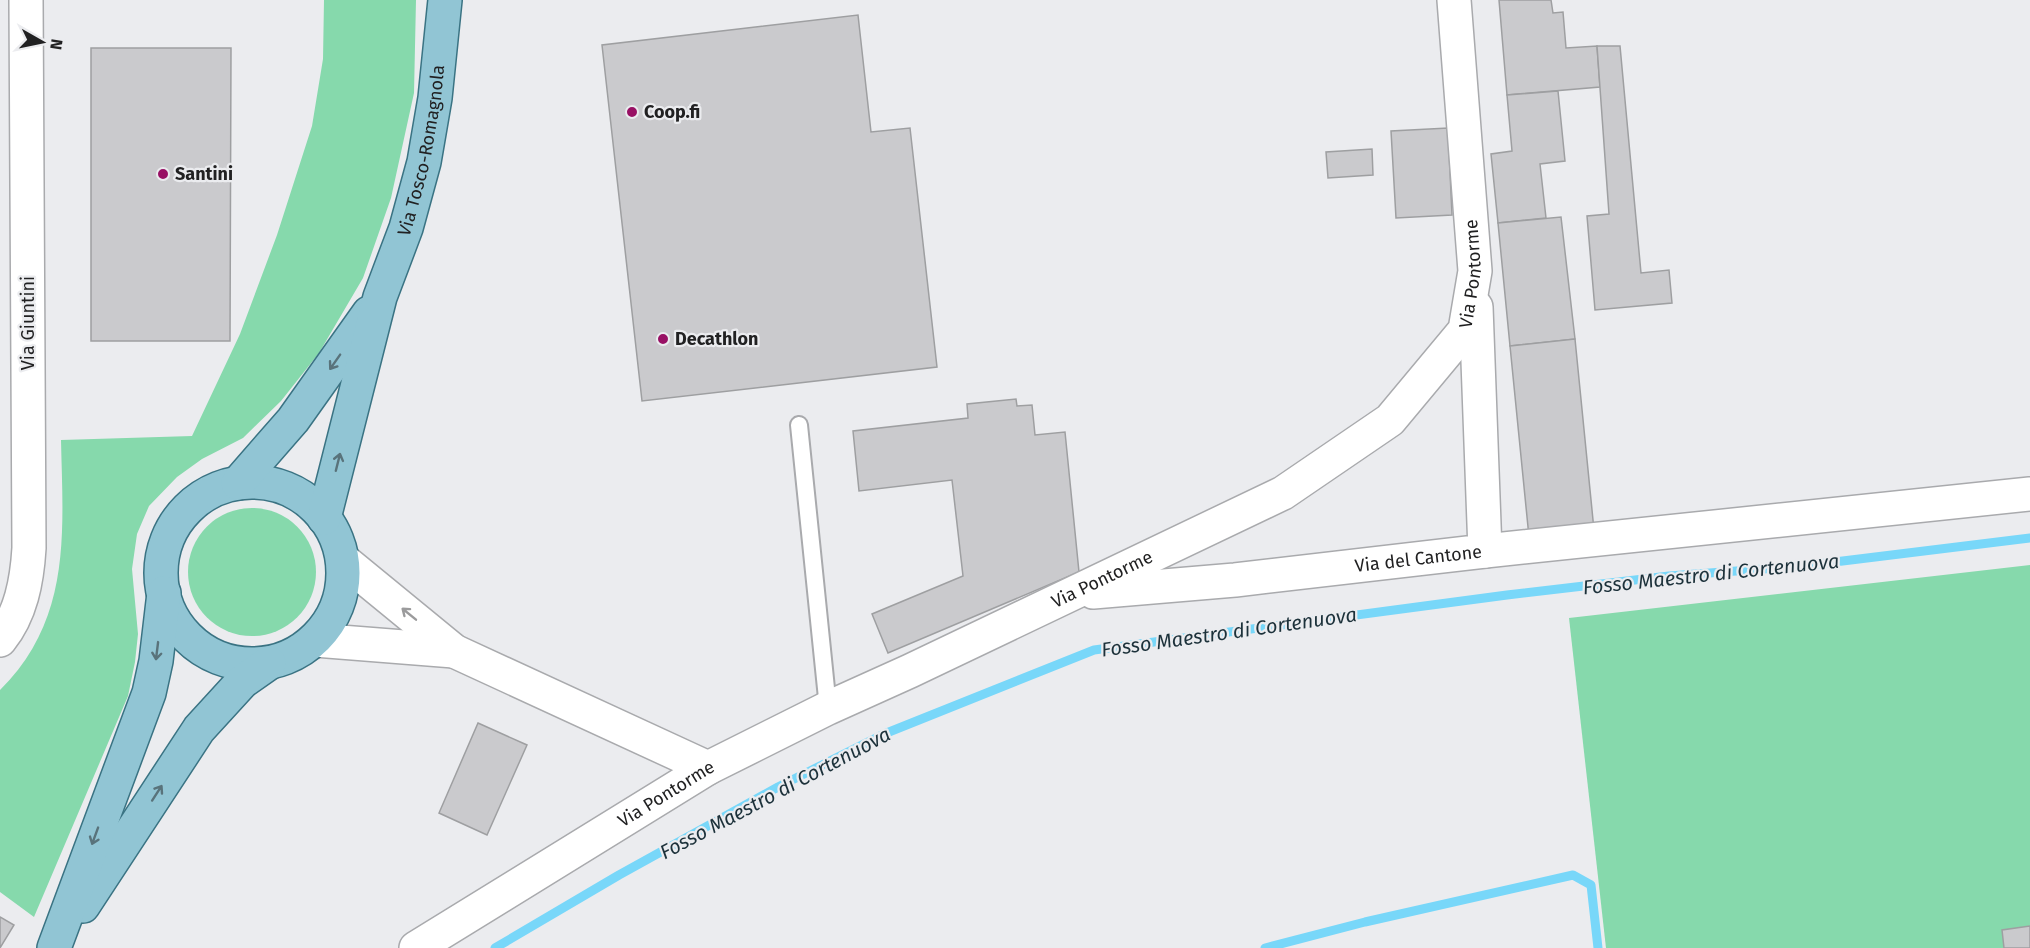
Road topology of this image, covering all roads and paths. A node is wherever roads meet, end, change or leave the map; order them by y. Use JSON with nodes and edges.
{"nodes":[{"id":1,"x":26,"y":0,"type":"edge"},
{"id":2,"x":444,"y":0,"type":"edge"},
{"id":3,"x":1454,"y":0,"type":"edge"},
{"id":4,"x":1475,"y":271,"type":"junction"},
{"id":5,"x":380,"y":297,"type":"junction"},
{"id":6,"x":799,"y":425,"type":"dead end"},
{"id":7,"x":238,"y":483,"type":"junction"},
{"id":8,"x":2030,"y":494,"type":"edge"},
{"id":9,"x":324,"y":518,"type":"junction"},
{"id":10,"x":1485,"y":551,"type":"junction"},
{"id":11,"x":343,"y":560,"type":"junction"},
{"id":12,"x":164,"y":593,"type":"junction"},
{"id":13,"x":1071,"y":594,"type":"junction"},
{"id":14,"x":0,"y":640,"type":"edge"},
{"id":15,"x":315,"y":640,"type":"junction"},
{"id":16,"x":454,"y":651,"type":"junction"},
{"id":17,"x":269,"y":663,"type":"junction"},
{"id":18,"x":828,"y":708,"type":"junction"},
{"id":19,"x":708,"y":768,"type":"junction"},
{"id":20,"x":55,"y":948,"type":"edge"},
{"id":21,"x":416,"y":948,"type":"edge"}],
"edges":[{"from":1,"to":14,"type":"street","name":"Via Giuntini"},
{"from":2,"to":5,"type":"main road","name":"Via Tosco-Romagnola"},
{"from":3,"to":4,"type":"street","name":"Via Pontorme"},
{"from":4,"to":10,"type":"street","name":"Via del Cantone"},
{"from":4,"to":13,"type":"street","name":"Via Pontorme"},
{"from":5,"to":7,"type":"main road","one_way":true},
{"from":9,"to":5,"type":"main road","one_way":true},
{"from":6,"to":18,"type":"lane"},
{"from":7,"to":9,"type":"main road"},
{"from":7,"to":12,"type":"main road"},
{"from":8,"to":10,"type":"street"},
{"from":9,"to":11,"type":"main road"},
{"from":10,"to":13,"type":"street","name":"Via del Cantone"},
{"from":11,"to":15,"type":"main road"},
{"from":16,"to":11,"type":"street","one_way":true},
{"from":12,"to":17,"type":"main road"},
{"from":12,"to":20,"type":"main road","one_way":true},
{"from":13,"to":18,"type":"street","name":"Via Pontorme"},
{"from":15,"to":16,"type":"street"},
{"from":15,"to":17,"type":"main road"},
{"from":16,"to":19,"type":"street"},
{"from":20,"to":17,"type":"main road","one_way":true},
{"from":18,"to":19,"type":"street","name":"Via Pontorme"},
{"from":19,"to":21,"type":"street","name":"Via Pontorme"}]}
